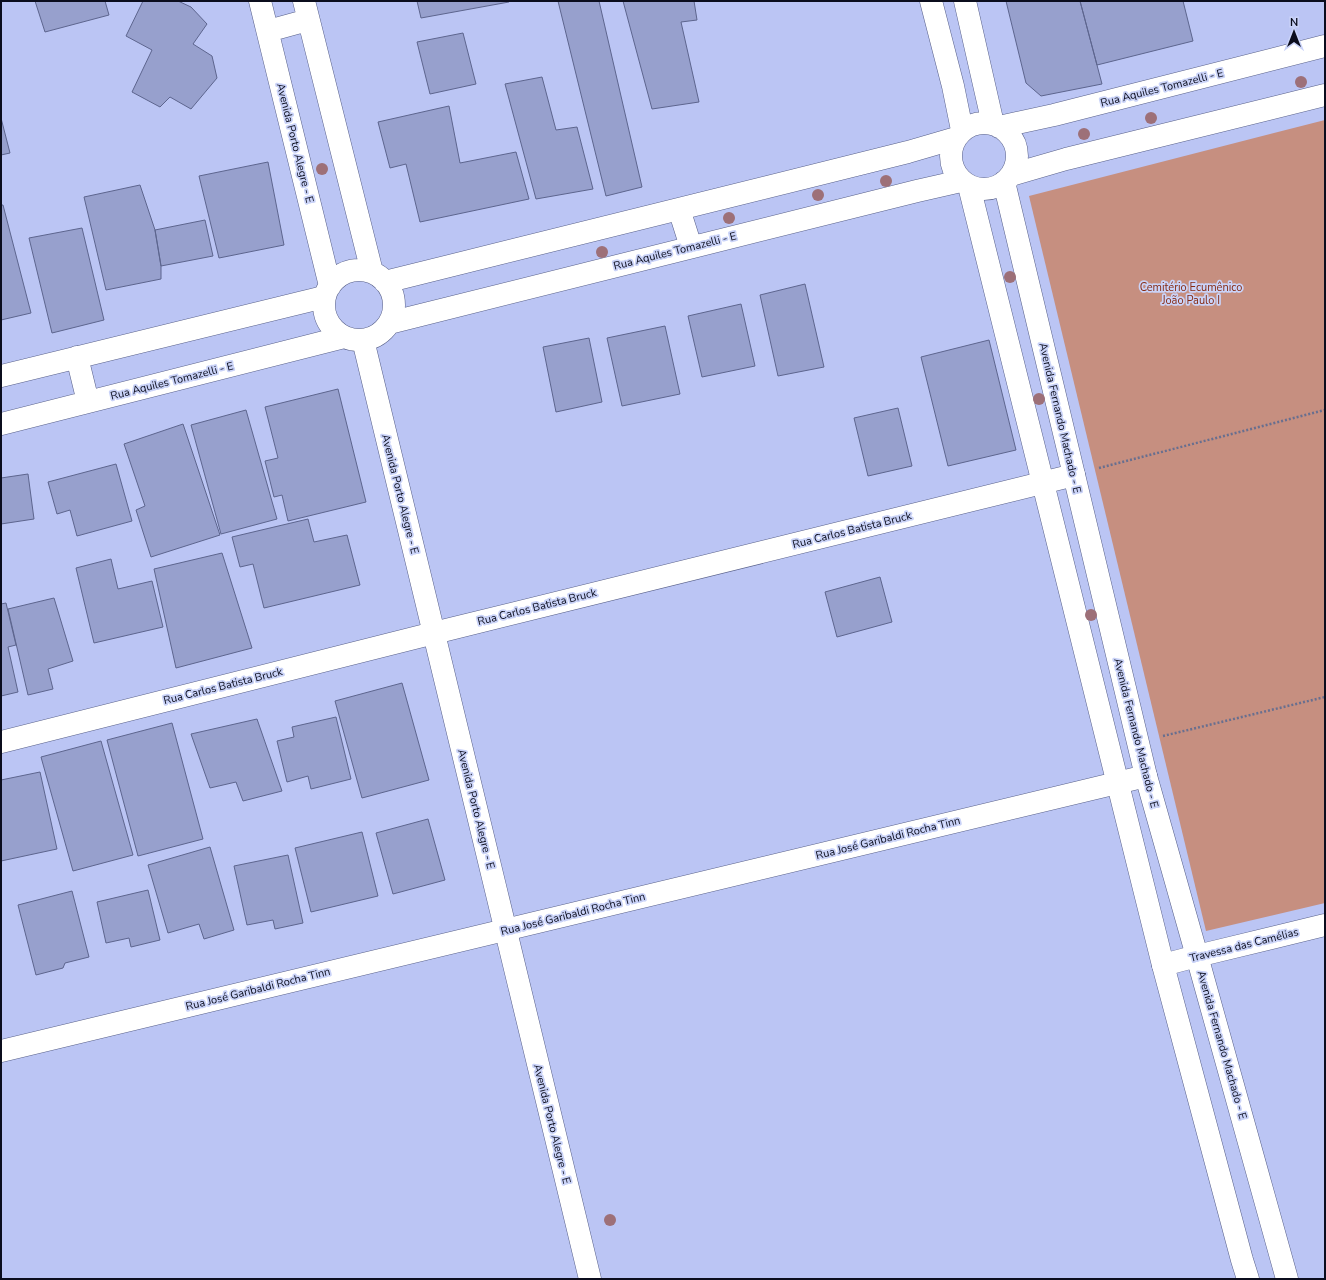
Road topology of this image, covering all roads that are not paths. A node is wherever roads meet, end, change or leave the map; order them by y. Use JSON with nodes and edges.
{"nodes":[{"id":1,"x":260,"y":1,"type":"edge"},
{"id":2,"x":931,"y":1,"type":"edge"},
{"id":3,"x":965,"y":1,"type":"edge"},
{"id":4,"x":306,"y":10,"type":"edge"},
{"id":5,"x":268,"y":31,"type":"junction"},
{"id":6,"x":1325,"y":46,"type":"edge"},
{"id":7,"x":1325,"y":95,"type":"edge"},
{"id":8,"x":996,"y":125,"type":"junction"},
{"id":9,"x":959,"y":134,"type":"junction"},
{"id":10,"x":1008,"y":179,"type":"junction"},
{"id":11,"x":965,"y":183,"type":"junction"},
{"id":12,"x":679,"y":209,"type":"junction"},
{"id":13,"x":691,"y":247,"type":"junction"},
{"id":14,"x":378,"y":277,"type":"junction"},
{"id":15,"x":327,"y":291,"type":"junction"},
{"id":16,"x":389,"y":323,"type":"junction"},
{"id":17,"x":353,"y":338,"type":"junction"},
{"id":18,"x":77,"y":357,"type":"junction"},
{"id":19,"x":1,"y":376,"type":"edge"},
{"id":20,"x":88,"y":402,"type":"junction"},
{"id":21,"x":1,"y":424,"type":"edge"},
{"id":22,"x":1074,"y":475,"type":"junction"},
{"id":23,"x":1043,"y":483,"type":"junction"},
{"id":24,"x":434,"y":633,"type":"junction"},
{"id":25,"x":1,"y":742,"type":"edge"},
{"id":26,"x":1146,"y":776,"type":"junction"},
{"id":27,"x":1118,"y":783,"type":"junction"},
{"id":28,"x":1325,"y":925,"type":"edge"},
{"id":29,"x":506,"y":930,"type":"junction"},
{"id":30,"x":1197,"y":956,"type":"junction"},
{"id":31,"x":1163,"y":965,"type":"junction"},
{"id":32,"x":1,"y":1051,"type":"edge"},
{"id":33,"x":590,"y":1279,"type":"edge"},
{"id":34,"x":1248,"y":1279,"type":"edge"},
{"id":35,"x":1287,"y":1279,"type":"edge"}],
"edges":[{"from":1,"to":5,"type":"street","name":"Avenida Porto Alegre - E"},
{"from":2,"to":9,"type":"street"},
{"from":3,"to":8,"type":"street"},
{"from":4,"to":5,"type":"street"},
{"from":4,"to":14,"type":"street"},
{"from":5,"to":15,"type":"street","name":"Avenida Porto Alegre - E"},
{"from":6,"to":8,"type":"street","name":"Rua Aquiles Tomazelli - E"},
{"from":7,"to":10,"type":"street"},
{"from":8,"to":9,"type":"street"},
{"from":8,"to":10,"type":"street"},
{"from":9,"to":11,"type":"street"},
{"from":9,"to":12,"type":"street"},
{"from":10,"to":11,"type":"street"},
{"from":10,"to":22,"type":"street","name":"Avenida Fernando Machado - E"},
{"from":11,"to":13,"type":"street","name":"Rua Aquiles Tomazelli - E"},
{"from":11,"to":23,"type":"street"},
{"from":12,"to":13,"type":"street"},
{"from":12,"to":14,"type":"street"},
{"from":13,"to":16,"type":"street","name":"Rua Aquiles Tomazelli - E"},
{"from":14,"to":15,"type":"street"},
{"from":14,"to":16,"type":"street"},
{"from":15,"to":17,"type":"street"},
{"from":15,"to":18,"type":"street"},
{"from":16,"to":17,"type":"street"},
{"from":17,"to":20,"type":"street","name":"Rua Aquiles Tomazelli - E"},
{"from":17,"to":24,"type":"street","name":"Avenida Porto Alegre - E"},
{"from":18,"to":19,"type":"street"},
{"from":18,"to":20,"type":"street"},
{"from":20,"to":21,"type":"street","name":"Rua Aquiles Tomazelli - E"},
{"from":22,"to":23,"type":"street","name":"Rua Carlos Batista Bruck"},
{"from":22,"to":26,"type":"street","name":"Avenida Fernando Machado - E"},
{"from":23,"to":24,"type":"street","name":"Rua Carlos Batista Bruck"},
{"from":23,"to":27,"type":"street"},
{"from":24,"to":25,"type":"street","name":"Rua Carlos Batista Bruck"},
{"from":24,"to":29,"type":"street","name":"Avenida Porto Alegre - E"},
{"from":26,"to":27,"type":"street","name":"Rua José Garibaldi Rocha Tinn"},
{"from":26,"to":30,"type":"street","name":"Avenida Fernando Machado - E"},
{"from":27,"to":29,"type":"street","name":"Rua José Garibaldi Rocha Tinn"},
{"from":27,"to":31,"type":"street"},
{"from":28,"to":30,"type":"street","name":"Travessa das Camélias"},
{"from":29,"to":32,"type":"street","name":"Rua José Garibaldi Rocha Tinn"},
{"from":29,"to":33,"type":"street","name":"Avenida Porto Alegre - E"},
{"from":30,"to":31,"type":"street","name":"Travessa das Camélias"},
{"from":30,"to":35,"type":"street","name":"Avenida Fernando Machado - E"},
{"from":31,"to":34,"type":"street"}]}
